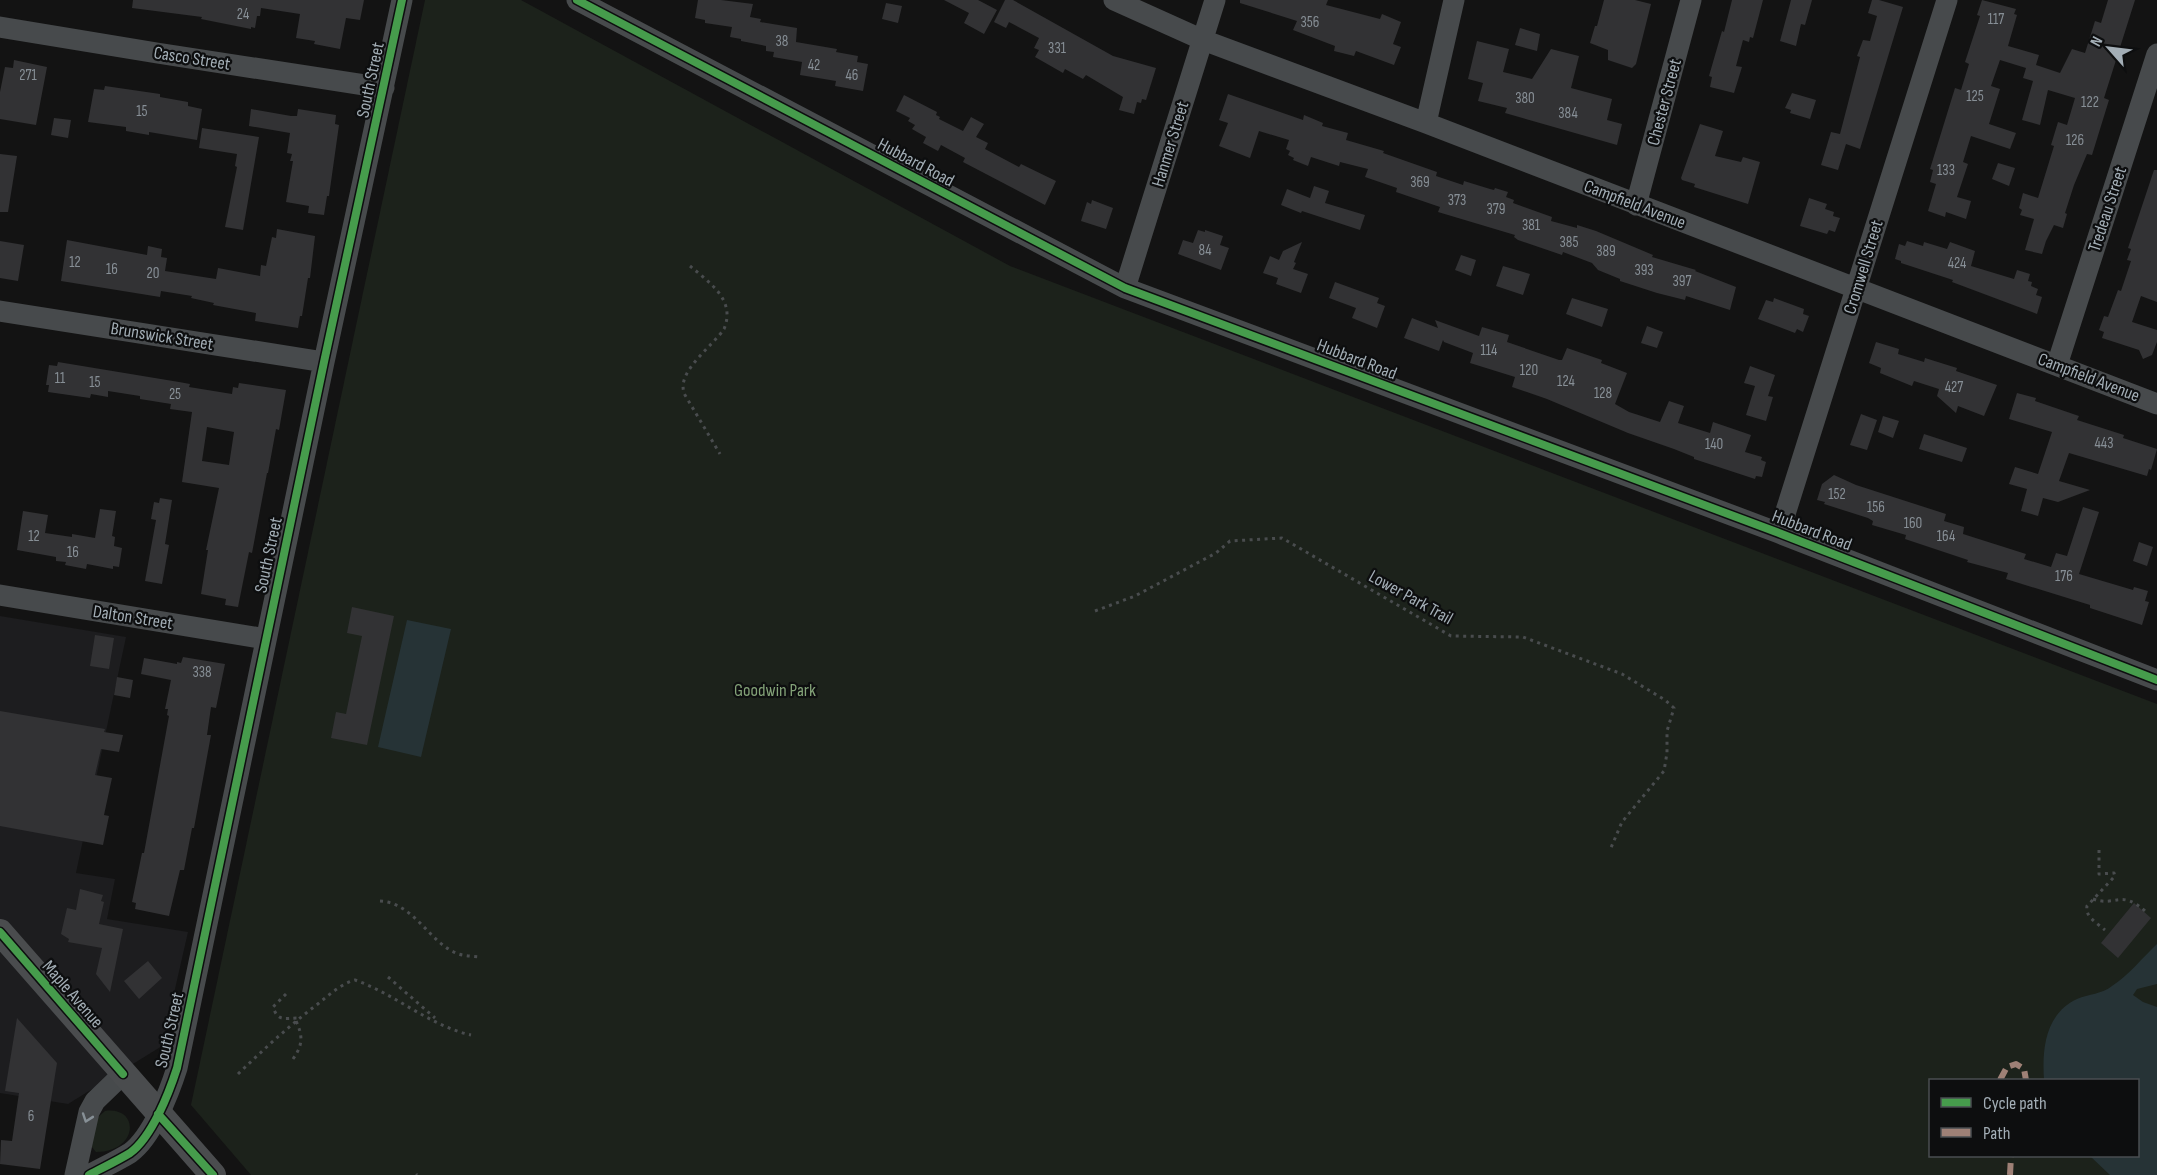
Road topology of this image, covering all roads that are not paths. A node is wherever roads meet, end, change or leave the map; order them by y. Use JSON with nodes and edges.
{"nodes":[{"id":1,"x":402,"y":0,"type":"edge"},
{"id":2,"x":577,"y":0,"type":"edge"},
{"id":3,"x":1114,"y":0,"type":"edge"},
{"id":4,"x":1215,"y":0,"type":"edge"},
{"id":5,"x":1454,"y":0,"type":"edge"},
{"id":6,"x":1691,"y":0,"type":"edge"},
{"id":7,"x":1947,"y":0,"type":"edge"},
{"id":8,"x":0,"y":27,"type":"edge"},
{"id":9,"x":1203,"y":40,"type":"junction"},
{"id":10,"x":2157,"y":54,"type":"edge"},
{"id":11,"x":384,"y":88,"type":"junction"},
{"id":12,"x":1426,"y":123,"type":"junction"},
{"id":13,"x":1636,"y":205,"type":"junction"},
{"id":14,"x":1125,"y":288,"type":"junction"},
{"id":15,"x":1856,"y":288,"type":"junction"},
{"id":16,"x":0,"y":311,"type":"edge"},
{"id":17,"x":324,"y":362,"type":"junction"},
{"id":18,"x":2056,"y":364,"type":"junction"},
{"id":19,"x":2157,"y":404,"type":"edge"},
{"id":20,"x":1779,"y":533,"type":"junction"},
{"id":21,"x":0,"y":596,"type":"edge"},
{"id":22,"x":266,"y":639,"type":"junction"},
{"id":23,"x":2157,"y":680,"type":"edge"},
{"id":24,"x":0,"y":932,"type":"edge"},
{"id":25,"x":123,"y":1074,"type":"junction"},
{"id":26,"x":158,"y":1113,"type":"junction"},
{"id":27,"x":75,"y":1175,"type":"edge"},
{"id":28,"x":89,"y":1175,"type":"edge"},
{"id":29,"x":213,"y":1175,"type":"edge"}],
"edges":[{"from":1,"to":11,"type":"street","name":"South Street"},
{"from":2,"to":14,"type":"street","name":"Hubbard Road"},
{"from":3,"to":9,"type":"street","name":"Campfield Avenue"},
{"from":4,"to":9,"type":"street","name":"Hanmer Street"},
{"from":5,"to":12,"type":"street"},
{"from":6,"to":13,"type":"street","name":"Chester Street"},
{"from":7,"to":15,"type":"street","name":"Cromwell Street"},
{"from":8,"to":11,"type":"street","name":"Casco Street"},
{"from":9,"to":12,"type":"street","name":"Campfield Avenue"},
{"from":9,"to":14,"type":"street","name":"Hanmer Street"},
{"from":10,"to":18,"type":"street","name":"Tredeau Street"},
{"from":11,"to":17,"type":"street","name":"South Street"},
{"from":12,"to":13,"type":"street","name":"Campfield Avenue"},
{"from":13,"to":15,"type":"street","name":"Campfield Avenue"},
{"from":14,"to":20,"type":"street","name":"Hubbard Road"},
{"from":15,"to":18,"type":"street","name":"Campfield Avenue"},
{"from":15,"to":20,"type":"street","name":"Cromwell Street"},
{"from":16,"to":17,"type":"street","name":"Brunswick Street"},
{"from":17,"to":22,"type":"street","name":"South Street"},
{"from":18,"to":19,"type":"street","name":"Campfield Avenue"},
{"from":20,"to":23,"type":"street","name":"Hubbard Road"},
{"from":21,"to":22,"type":"street","name":"Dalton Street"},
{"from":22,"to":26,"type":"street","name":"South Street"},
{"from":24,"to":25,"type":"main road","name":"Maple Avenue"},
{"from":25,"to":26,"type":"main road","name":"Maple Avenue"},
{"from":25,"to":27,"type":"street","one_way":true},
{"from":26,"to":28,"type":"street","name":"South Street"},
{"from":26,"to":29,"type":"main road","name":"Maple Avenue"}]}
